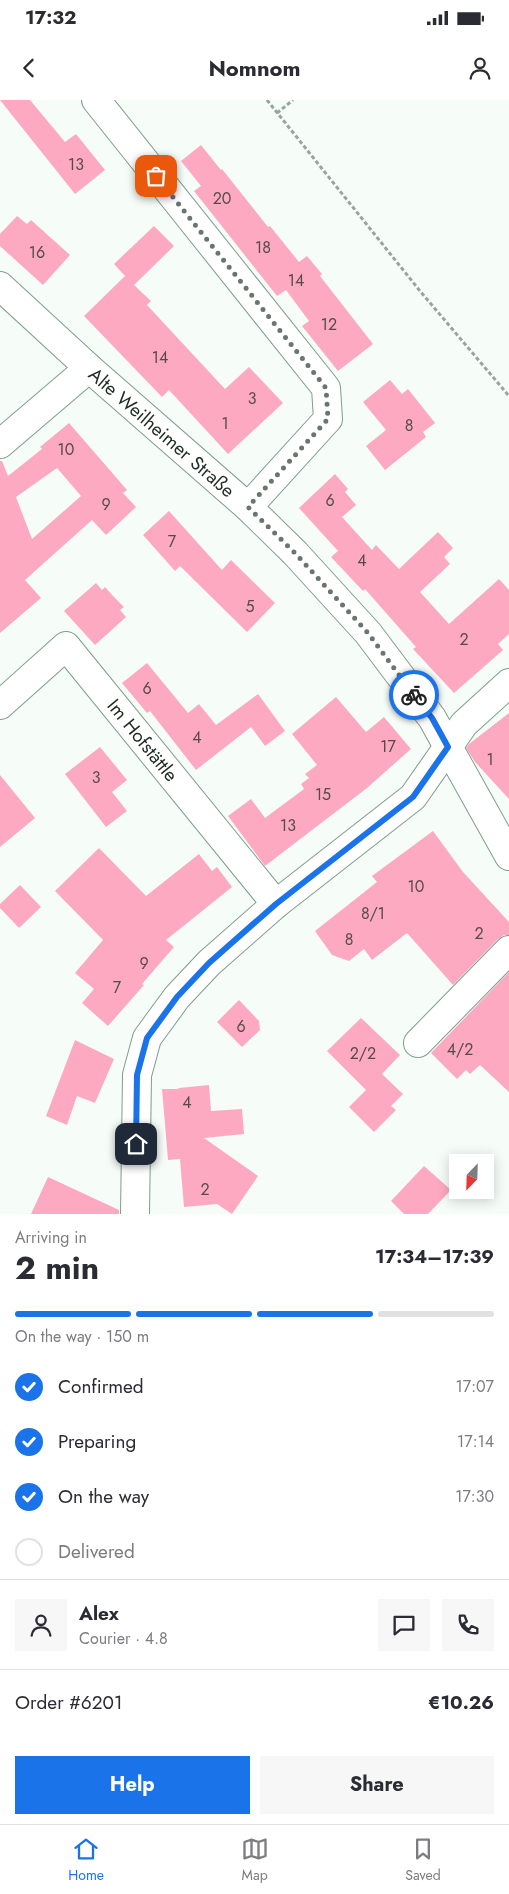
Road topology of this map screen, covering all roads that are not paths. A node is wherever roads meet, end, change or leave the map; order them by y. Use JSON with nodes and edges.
{"nodes":[{"id":1,"x":96,"y":100,"type":"edge"},
{"id":2,"x":0,"y":286,"type":"edge"},
{"id":3,"x":89,"y":368,"type":"junction"},
{"id":4,"x":0,"y":444,"type":"edge"},
{"id":5,"x":248,"y":507,"type":"junction"},
{"id":6,"x":509,"y":683,"type":"edge"},
{"id":7,"x":0,"y":705,"type":"edge"},
{"id":8,"x":448,"y":747,"type":"junction"},
{"id":9,"x":509,"y":856,"type":"edge"},
{"id":10,"x":276,"y":904,"type":"junction"},
{"id":11,"x":509,"y":950,"type":"edge"},
{"id":12,"x":418,"y":1043,"type":"dead end"},
{"id":13,"x":135,"y":1214,"type":"edge"}],
"edges":[{"from":1,"to":5,"type":"street"},
{"from":2,"to":3,"type":"street","name":"Alte Weilheimer Straße"},
{"from":3,"to":4,"type":"street"},
{"from":3,"to":5,"type":"street","name":"Alte Weilheimer Straße"},
{"from":5,"to":8,"type":"street","name":"Alte Weilheimer Straße"},
{"from":6,"to":8,"type":"street"},
{"from":7,"to":10,"type":"street","name":"Im Hofstättle"},
{"from":8,"to":9,"type":"street","name":"Alte Weilheimer Straße"},
{"from":8,"to":10,"type":"street"},
{"from":10,"to":13,"type":"street"},
{"from":11,"to":12,"type":"street"}]}
